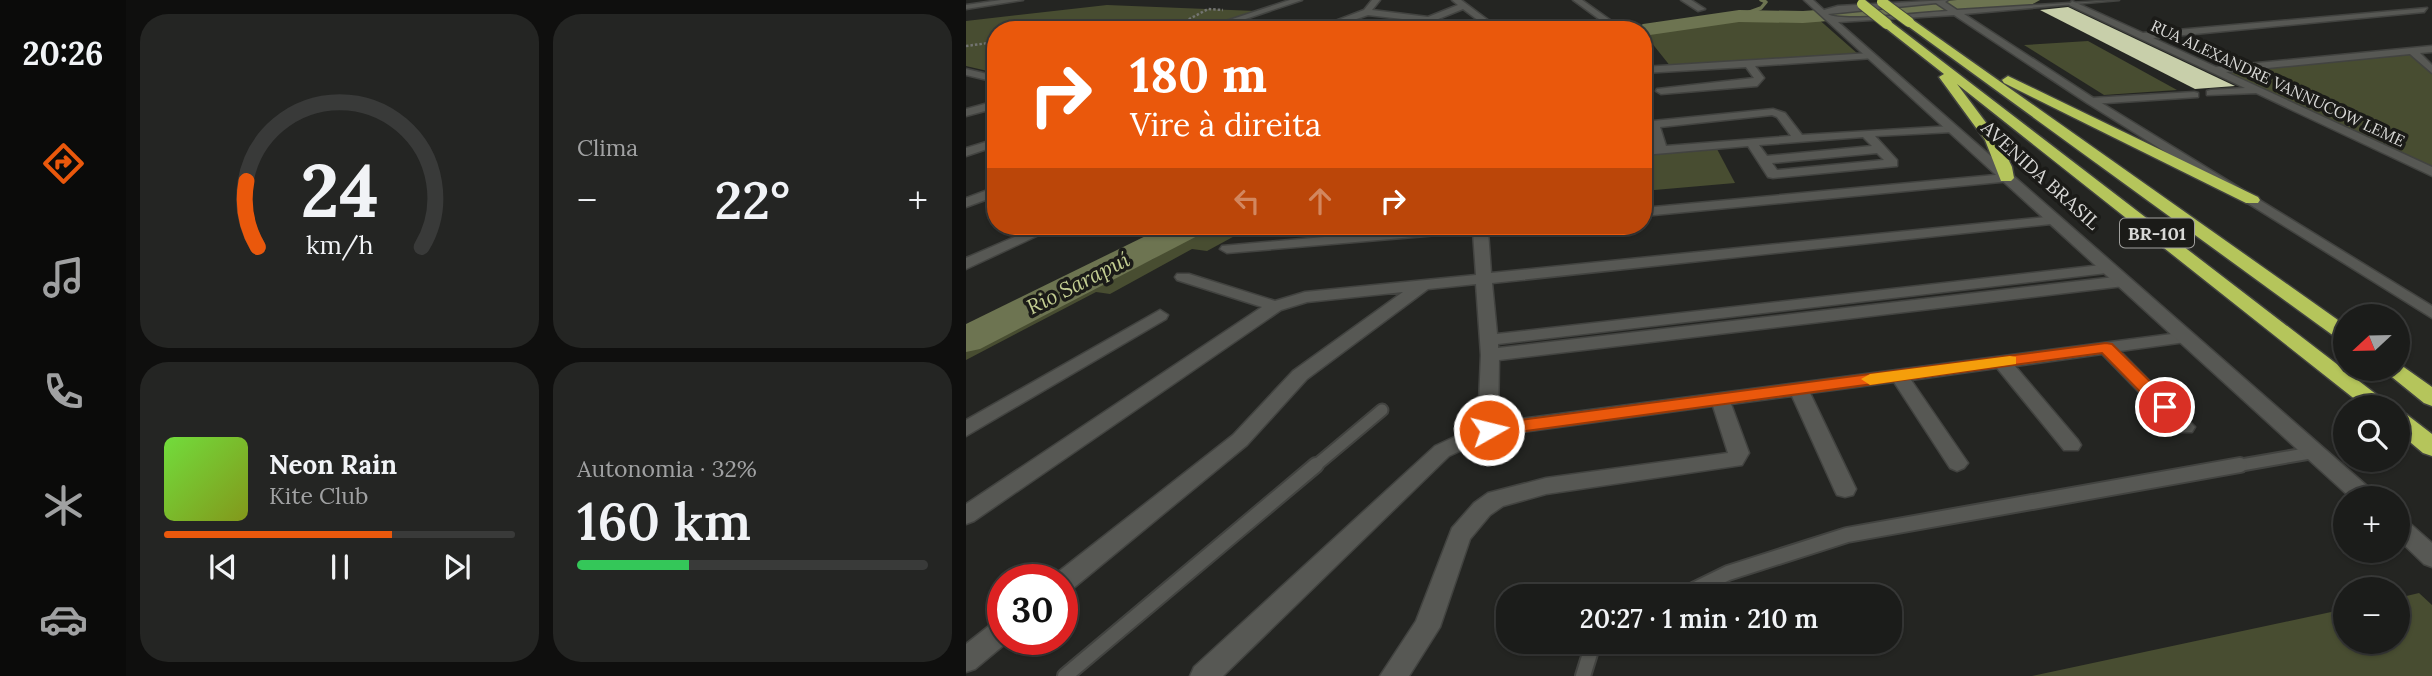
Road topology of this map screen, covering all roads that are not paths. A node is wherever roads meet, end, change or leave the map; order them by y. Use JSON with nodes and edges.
{"nodes":[{"id":1,"x":999,"y":0,"type":"edge"},
{"id":2,"x":1018,"y":0,"type":"edge"},
{"id":3,"x":1298,"y":0,"type":"edge"},
{"id":4,"x":1376,"y":0,"type":"edge"},
{"id":5,"x":1577,"y":0,"type":"edge"},
{"id":6,"x":1685,"y":0,"type":"edge"},
{"id":7,"x":1808,"y":0,"type":"edge"},
{"id":8,"x":2115,"y":0,"type":"edge"},
{"id":9,"x":1881,"y":1,"type":"edge"},
{"id":10,"x":1941,"y":1,"type":"edge"},
{"id":11,"x":1859,"y":2,"type":"edge"},
{"id":12,"x":1460,"y":3,"type":"edge"},
{"id":13,"x":2072,"y":3,"type":"junction"},
{"id":14,"x":2391,"y":3,"type":"dead end"},
{"id":15,"x":970,"y":7,"type":"edge"},
{"id":16,"x":1702,"y":9,"type":"dead end"},
{"id":17,"x":2428,"y":11,"type":"edge"},
{"id":18,"x":1367,"y":12,"type":"junction"},
{"id":19,"x":1962,"y":13,"type":"junction"},
{"id":20,"x":1825,"y":15,"type":"junction"},
{"id":21,"x":1429,"y":20,"type":"joint"},
{"id":22,"x":1232,"y":21,"type":"edge"},
{"id":23,"x":1342,"y":21,"type":"edge"},
{"id":24,"x":1484,"y":21,"type":"edge"},
{"id":25,"x":1606,"y":21,"type":"edge"},
{"id":26,"x":2141,"y":36,"type":"junction"},
{"id":27,"x":2432,"y":49,"type":"edge"},
{"id":28,"x":2411,"y":50,"type":"junction"},
{"id":29,"x":1953,"y":53,"type":"junction"},
{"id":30,"x":1871,"y":56,"type":"junction"},
{"id":31,"x":1932,"y":58,"type":"junction"},
{"id":32,"x":1749,"y":64,"type":"junction"},
{"id":33,"x":1652,"y":66,"type":"edge"},
{"id":34,"x":2212,"y":70,"type":"junction"},
{"id":35,"x":2432,"y":70,"type":"edge"},
{"id":36,"x":966,"y":72,"type":"edge"},
{"id":37,"x":981,"y":75,"type":"junction"},
{"id":38,"x":987,"y":77,"type":"edge"},
{"id":39,"x":966,"y":80,"type":"edge"},
{"id":40,"x":2256,"y":90,"type":"junction"},
{"id":41,"x":1661,"y":91,"type":"dead end"},
{"id":42,"x":2211,"y":93,"type":"dead end"},
{"id":43,"x":2194,"y":95,"type":"dead end"},
{"id":44,"x":2091,"y":101,"type":"junction"},
{"id":45,"x":987,"y":107,"type":"edge"},
{"id":46,"x":966,"y":114,"type":"edge"},
{"id":47,"x":1949,"y":126,"type":"junction"},
{"id":48,"x":1866,"y":133,"type":"junction"},
{"id":49,"x":1799,"y":139,"type":"junction"},
{"id":50,"x":1751,"y":142,"type":"junction"},
{"id":51,"x":987,"y":145,"type":"edge"},
{"id":52,"x":1652,"y":150,"type":"edge"},
{"id":53,"x":1661,"y":150,"type":"junction"},
{"id":54,"x":966,"y":152,"type":"edge"},
{"id":55,"x":2432,"y":172,"type":"edge"},
{"id":56,"x":2006,"y":178,"type":"junction"},
{"id":57,"x":987,"y":194,"type":"edge"},
{"id":58,"x":2252,"y":200,"type":"junction"},
{"id":59,"x":966,"y":202,"type":"edge"},
{"id":60,"x":1652,"y":211,"type":"edge"},
{"id":61,"x":2046,"y":221,"type":"dead end"},
{"id":62,"x":1031,"y":235,"type":"edge"},
{"id":63,"x":1394,"y":235,"type":"edge"},
{"id":64,"x":1488,"y":235,"type":"edge"},
{"id":65,"x":1227,"y":249,"type":"dead end"},
{"id":66,"x":966,"y":264,"type":"edge"},
{"id":67,"x":2117,"y":275,"type":"junction"},
{"id":68,"x":1182,"y":277,"type":"dead end"},
{"id":69,"x":1485,"y":277,"type":"junction"},
{"id":70,"x":1424,"y":284,"type":"junction"},
{"id":71,"x":1275,"y":306,"type":"junction"},
{"id":72,"x":2432,"y":313,"type":"edge"},
{"id":73,"x":1160,"y":315,"type":"dead end"},
{"id":74,"x":2333,"y":326,"type":"edge"},
{"id":75,"x":2187,"y":337,"type":"junction"},
{"id":76,"x":1490,"y":348,"type":"junction"},
{"id":77,"x":2106,"y":348,"type":"junction"},
{"id":78,"x":2002,"y":362,"type":"junction"},
{"id":79,"x":1899,"y":376,"type":"junction"},
{"id":80,"x":2410,"y":382,"type":"edge"},
{"id":81,"x":1798,"y":389,"type":"junction"},
{"id":82,"x":2365,"y":395,"type":"edge"},
{"id":83,"x":2432,"y":398,"type":"edge"},
{"id":84,"x":1720,"y":399,"type":"junction"},
{"id":85,"x":1382,"y":410,"type":"dead end"},
{"id":86,"x":2185,"y":427,"type":"dead end"},
{"id":87,"x":966,"y":429,"type":"edge"},
{"id":88,"x":1489,"y":430,"type":"junction"},
{"id":89,"x":2410,"y":430,"type":"edge"},
{"id":90,"x":2071,"y":445,"type":"dead end"},
{"id":91,"x":2432,"y":447,"type":"edge"},
{"id":92,"x":2316,"y":452,"type":"junction"},
{"id":93,"x":1957,"y":463,"type":"dead end"},
{"id":94,"x":2353,"y":486,"type":"edge"},
{"id":95,"x":1845,"y":489,"type":"dead end"},
{"id":96,"x":971,"y":505,"type":"edge"},
{"id":97,"x":2410,"y":537,"type":"edge"},
{"id":98,"x":2432,"y":557,"type":"edge"},
{"id":99,"x":1078,"y":570,"type":"edge"},
{"id":100,"x":1706,"y":584,"type":"edge"},
{"id":101,"x":987,"y":643,"type":"edge"},
{"id":102,"x":1590,"y":654,"type":"edge"},
{"id":103,"x":966,"y":660,"type":"edge"},
{"id":104,"x":1065,"y":676,"type":"edge"},
{"id":105,"x":1204,"y":676,"type":"edge"},
{"id":106,"x":1394,"y":676,"type":"edge"},
{"id":107,"x":1583,"y":676,"type":"edge"}],
"edges":[{"from":1,"to":15,"type":"street"},
{"from":2,"to":15,"type":"street"},
{"from":3,"to":22,"type":"street"},
{"from":4,"to":18,"type":"street"},
{"from":5,"to":25,"type":"street"},
{"from":6,"to":16,"type":"street"},
{"from":7,"to":20,"type":"street","name":"AVENIDA BRASIL"},
{"from":8,"to":13,"type":"street"},
{"from":9,"to":29,"type":"highway","name":"AVENIDA BRASIL","number":"BR-101","bridge":true},
{"from":10,"to":19,"type":"street"},
{"from":10,"to":20,"type":"street"},
{"from":11,"to":31,"type":"highway","name":"AVENIDA BRASIL","number":"BR-101","bridge":true},
{"from":12,"to":21,"type":"street"},
{"from":12,"to":24,"type":"street"},
{"from":13,"to":19,"type":"street"},
{"from":13,"to":26,"type":"street","name":"RUA ALEXANDRE VANNUCOW LEME"},
{"from":14,"to":17,"type":"street"},
{"from":17,"to":26,"type":"street"},
{"from":18,"to":21,"type":"street"},
{"from":18,"to":23,"type":"street"},
{"from":19,"to":20,"type":"street"},
{"from":19,"to":44,"type":"street"},
{"from":20,"to":30,"type":"street","name":"AVENIDA BRASIL"},
{"from":26,"to":34,"type":"street","name":"RUA ALEXANDRE VANNUCOW LEME"},
{"from":27,"to":28,"type":"street"},
{"from":28,"to":34,"type":"street"},
{"from":28,"to":35,"type":"street"},
{"from":29,"to":58,"type":"highway"},
{"from":29,"to":74,"type":"highway","name":"AVENIDA BRASIL","number":"BR-101"},
{"from":30,"to":32,"type":"street"},
{"from":30,"to":47,"type":"street","name":"AVENIDA BRASIL"},
{"from":31,"to":56,"type":"highway"},
{"from":31,"to":82,"type":"highway","name":"AVENIDA BRASIL","number":"BR-101"},
{"from":32,"to":33,"type":"street"},
{"from":32,"to":41,"type":"street"},
{"from":34,"to":40,"type":"street","name":"RUA ALEXANDRE VANNUCOW LEME"},
{"from":36,"to":37,"type":"street"},
{"from":37,"to":38,"type":"street"},
{"from":37,"to":39,"type":"street"},
{"from":40,"to":42,"type":"street"},
{"from":40,"to":55,"type":"street","name":"RUA ALEXANDRE VANNUCOW LEME"},
{"from":43,"to":44,"type":"street"},
{"from":44,"to":58,"type":"street"},
{"from":45,"to":46,"type":"street"},
{"from":47,"to":48,"type":"street"},
{"from":47,"to":56,"type":"street","name":"AVENIDA BRASIL"},
{"from":48,"to":49,"type":"street"},
{"from":48,"to":50,"type":"street"},
{"from":49,"to":50,"type":"street"},
{"from":49,"to":53,"type":"street"},
{"from":50,"to":53,"type":"street"},
{"from":51,"to":54,"type":"street"},
{"from":52,"to":53,"type":"street"},
{"from":56,"to":60,"type":"street"},
{"from":56,"to":67,"type":"street","name":"AVENIDA BRASIL"},
{"from":57,"to":59,"type":"street"},
{"from":58,"to":72,"type":"street"},
{"from":61,"to":69,"type":"street"},
{"from":62,"to":66,"type":"street"},
{"from":63,"to":65,"type":"street"},
{"from":64,"to":69,"type":"street"},
{"from":67,"to":75,"type":"street","name":"AVENIDA BRASIL"},
{"from":67,"to":76,"type":"street"},
{"from":68,"to":71,"type":"street"},
{"from":69,"to":70,"type":"street"},
{"from":69,"to":76,"type":"street"},
{"from":70,"to":71,"type":"street"},
{"from":70,"to":99,"type":"street"},
{"from":71,"to":96,"type":"street"},
{"from":73,"to":87,"type":"street"},
{"from":75,"to":77,"type":"street"},
{"from":75,"to":92,"type":"street","name":"AVENIDA BRASIL"},
{"from":76,"to":88,"type":"street"},
{"from":77,"to":78,"type":"street"},
{"from":77,"to":86,"type":"street"},
{"from":78,"to":79,"type":"street"},
{"from":78,"to":90,"type":"street"},
{"from":79,"to":81,"type":"street"},
{"from":79,"to":93,"type":"street"},
{"from":80,"to":83,"type":"highway"},
{"from":81,"to":84,"type":"street"},
{"from":81,"to":95,"type":"street"},
{"from":84,"to":88,"type":"street"},
{"from":84,"to":106,"type":"street"},
{"from":85,"to":104,"type":"lane"},
{"from":88,"to":105,"type":"street"},
{"from":89,"to":91,"type":"highway"},
{"from":92,"to":94,"type":"street","name":"AVENIDA BRASIL"},
{"from":92,"to":100,"type":"lane"},
{"from":97,"to":98,"type":"street"},
{"from":101,"to":103,"type":"street"},
{"from":102,"to":107,"type":"lane"}]}
